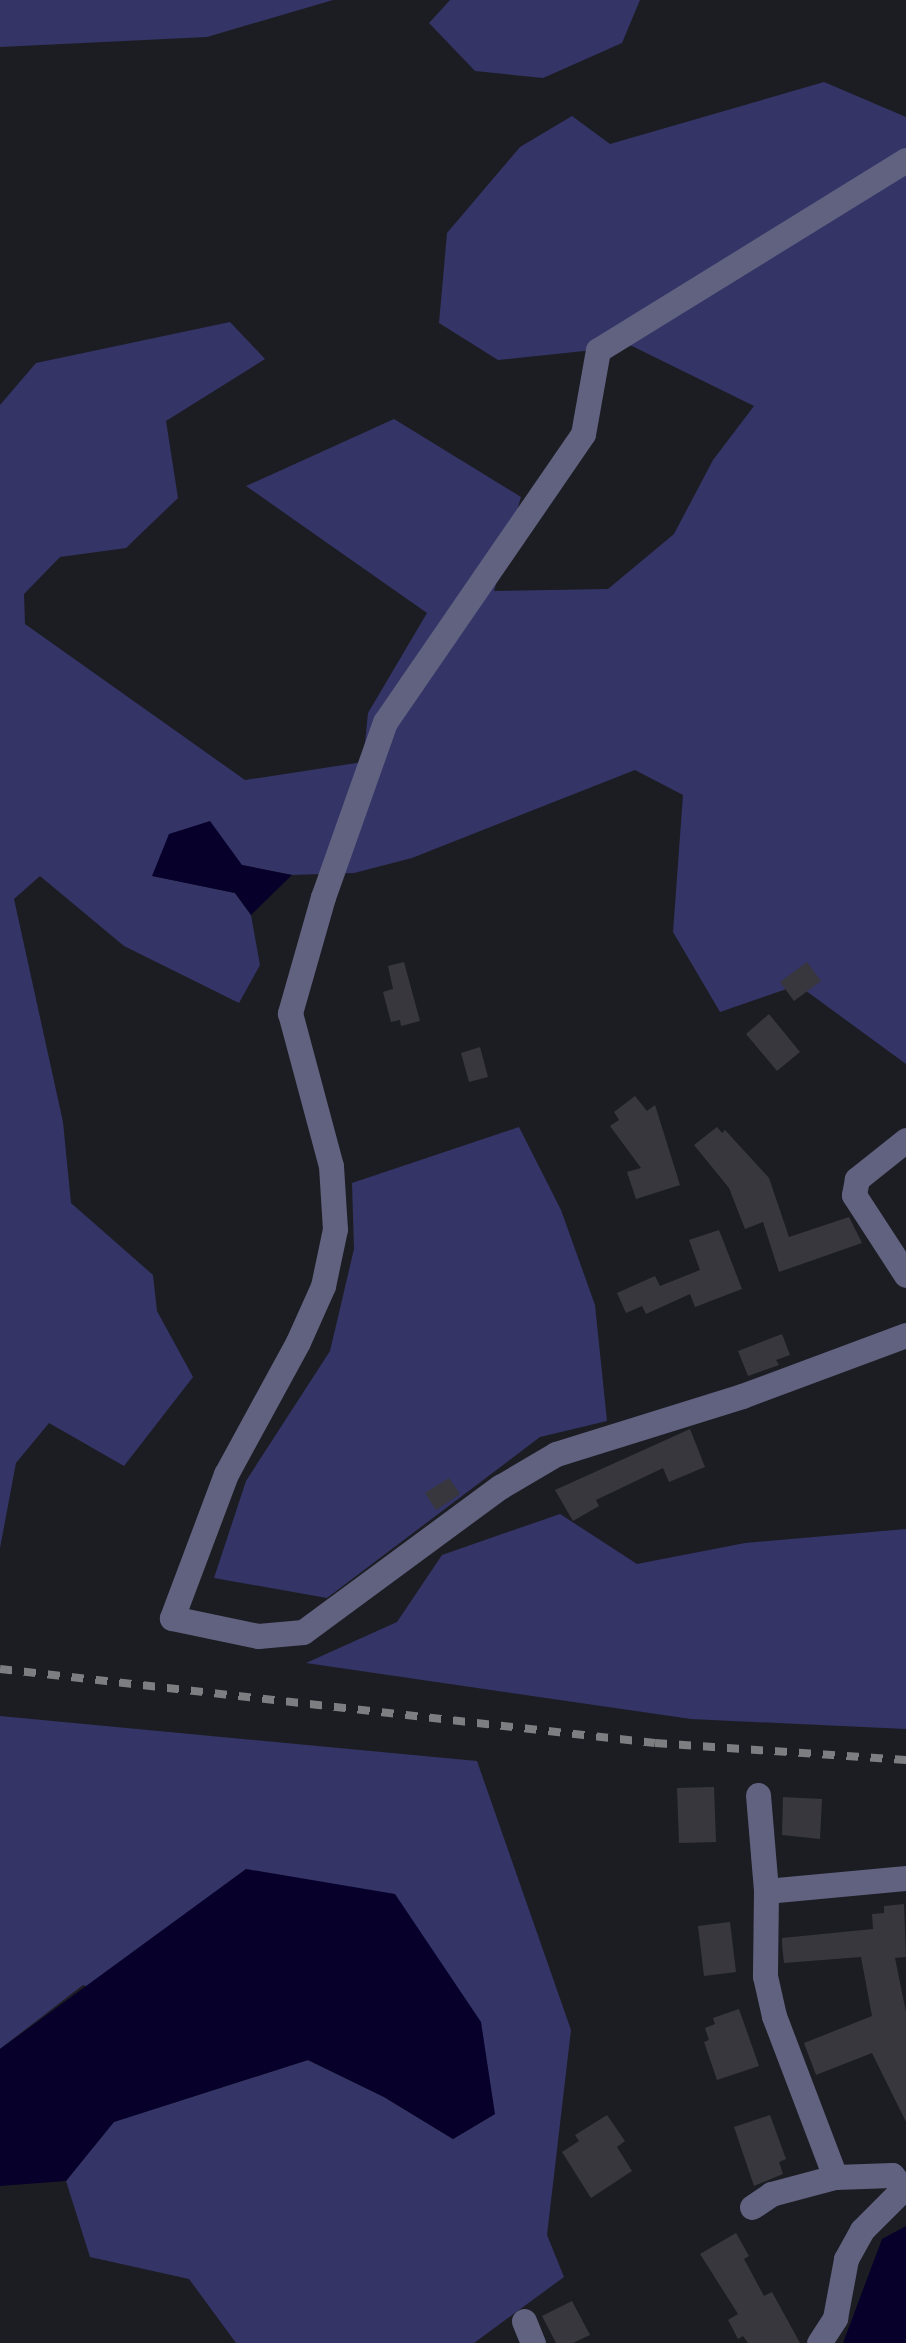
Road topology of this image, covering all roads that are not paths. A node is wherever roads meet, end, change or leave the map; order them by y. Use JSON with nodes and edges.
{"nodes":[{"id":1,"x":906,"y":160,"type":"edge"},
{"id":2,"x":906,"y":1140,"type":"edge"},
{"id":3,"x":906,"y":1275,"type":"edge"},
{"id":4,"x":906,"y":1335,"type":"edge"},
{"id":5,"x":758,"y":1795,"type":"dead end"},
{"id":6,"x":906,"y":1878,"type":"edge"},
{"id":7,"x":766,"y":1890,"type":"junction"},
{"id":8,"x":835,"y":2177,"type":"junction"},
{"id":9,"x":904,"y":2187,"type":"edge"},
{"id":10,"x":752,"y":2207,"type":"dead end"},
{"id":11,"x":819,"y":2343,"type":"edge"}],
"edges":[{"from":1,"to":4,"type":"street"},
{"from":2,"to":3,"type":"street"},
{"from":5,"to":7,"type":"street"},
{"from":6,"to":7,"type":"street"},
{"from":7,"to":8,"type":"street"},
{"from":8,"to":9,"type":"street"},
{"from":8,"to":10,"type":"street"},
{"from":9,"to":11,"type":"street"}]}
